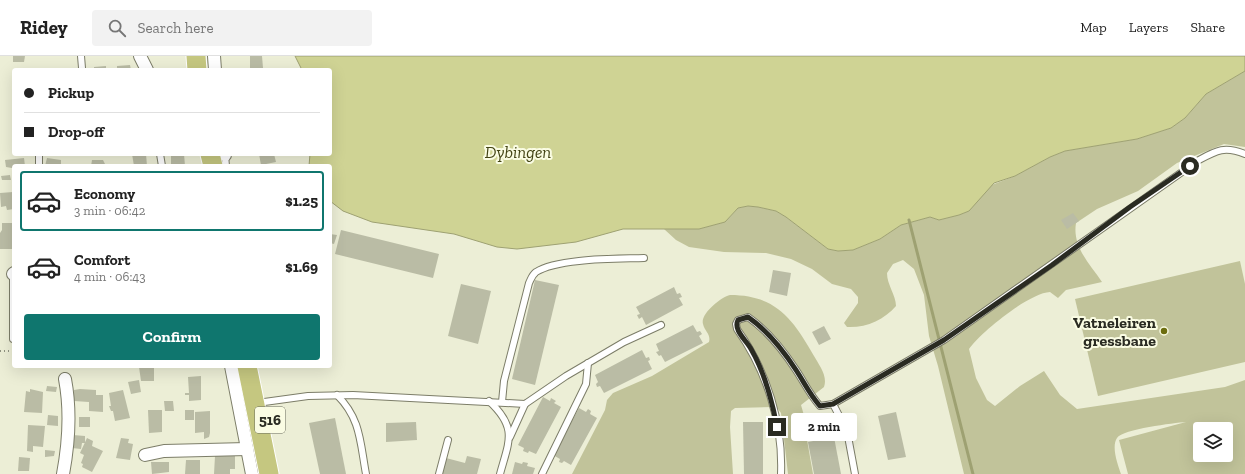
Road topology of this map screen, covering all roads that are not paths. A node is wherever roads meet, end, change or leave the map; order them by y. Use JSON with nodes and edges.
{"nodes":[{"id":1,"x":80,"y":56,"type":"edge"},
{"id":2,"x":140,"y":56,"type":"edge"},
{"id":3,"x":196,"y":56,"type":"edge"},
{"id":4,"x":214,"y":56,"type":"edge"},
{"id":5,"x":82,"y":68,"type":"dead end"},
{"id":6,"x":146,"y":68,"type":"edge"},
{"id":7,"x":197,"y":68,"type":"edge"},
{"id":8,"x":215,"y":68,"type":"edge"},
{"id":9,"x":1245,"y":154,"type":"edge"},
{"id":10,"x":644,"y":258,"type":"dead end"},
{"id":11,"x":661,"y":325,"type":"dead end"},
{"id":12,"x":588,"y":363,"type":"junction"},
{"id":13,"x":231,"y":368,"type":"edge"},
{"id":14,"x":248,"y":368,"type":"edge"},
{"id":15,"x":259,"y":368,"type":"edge"},
{"id":16,"x":65,"y":379,"type":"dead end"},
{"id":17,"x":336,"y":395,"type":"junction"},
{"id":18,"x":260,"y":402,"type":"junction"},
{"id":19,"x":489,"y":402,"type":"junction"},
{"id":20,"x":502,"y":402,"type":"junction"},
{"id":21,"x":525,"y":404,"type":"junction"},
{"id":22,"x":833,"y":404,"type":"junction"},
{"id":23,"x":510,"y":437,"type":"junction"},
{"id":24,"x":448,"y":440,"type":"dead end"},
{"id":25,"x":247,"y":449,"type":"junction"},
{"id":26,"x":145,"y":455,"type":"dead end"},
{"id":27,"x":63,"y":474,"type":"edge"},
{"id":28,"x":252,"y":474,"type":"edge"},
{"id":29,"x":269,"y":474,"type":"edge"},
{"id":30,"x":279,"y":474,"type":"edge"},
{"id":31,"x":366,"y":474,"type":"edge"},
{"id":32,"x":439,"y":474,"type":"edge"},
{"id":33,"x":500,"y":474,"type":"edge"},
{"id":34,"x":542,"y":474,"type":"edge"},
{"id":35,"x":781,"y":474,"type":"edge"},
{"id":36,"x":854,"y":474,"type":"edge"}],
"edges":[{"from":1,"to":5,"type":"lane"},
{"from":2,"to":6,"type":"street"},
{"from":3,"to":7,"type":"main road"},
{"from":4,"to":8,"type":"street"},
{"from":9,"to":22,"type":"lane"},
{"from":10,"to":20,"type":"lane"},
{"from":11,"to":12,"type":"lane"},
{"from":12,"to":21,"type":"lane"},
{"from":12,"to":34,"type":"lane"},
{"from":13,"to":25,"type":"street"},
{"from":14,"to":18,"type":"main road","number":"516"},
{"from":15,"to":18,"type":"main road","number":"516"},
{"from":16,"to":27,"type":"street"},
{"from":17,"to":18,"type":"lane"},
{"from":17,"to":19,"type":"lane"},
{"from":17,"to":31,"type":"lane"},
{"from":18,"to":29,"type":"main road","number":"516"},
{"from":18,"to":30,"type":"main road","number":"516"},
{"from":19,"to":20,"type":"lane"},
{"from":19,"to":23,"type":"lane"},
{"from":20,"to":21,"type":"lane"},
{"from":21,"to":23,"type":"lane"},
{"from":22,"to":35,"type":"lane"},
{"from":22,"to":36,"type":"lane"},
{"from":23,"to":33,"type":"lane"},
{"from":24,"to":32,"type":"lane"},
{"from":25,"to":26,"type":"street"},
{"from":25,"to":28,"type":"street"}]}
